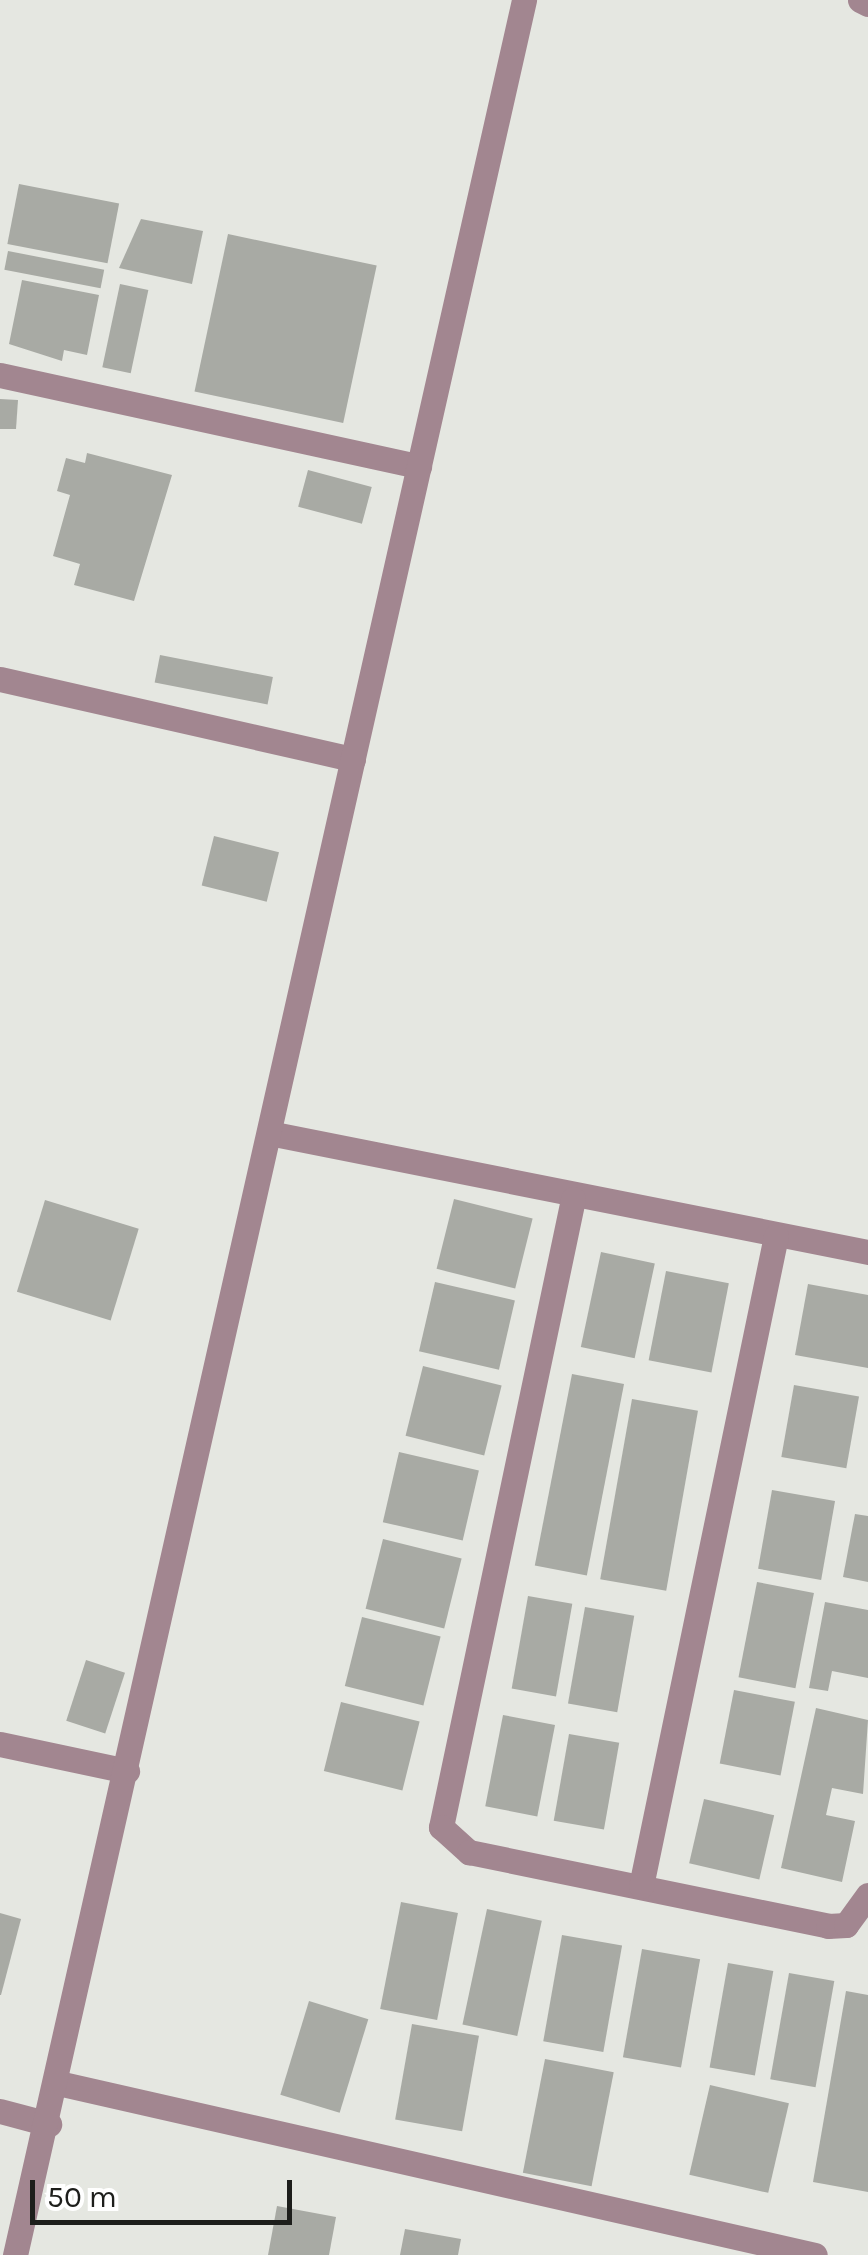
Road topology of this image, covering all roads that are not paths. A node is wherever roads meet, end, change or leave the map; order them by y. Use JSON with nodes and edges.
{"nodes":[{"id":1,"x":524,"y":0,"type":"edge"},
{"id":2,"x":860,"y":0,"type":"edge"},
{"id":3,"x":868,"y":4,"type":"edge"},
{"id":4,"x":0,"y":375,"type":"edge"},
{"id":5,"x":419,"y":466,"type":"junction"},
{"id":6,"x":0,"y":680,"type":"edge"},
{"id":7,"x":353,"y":759,"type":"junction"},
{"id":8,"x":269,"y":1133,"type":"junction"},
{"id":9,"x":574,"y":1199,"type":"junction"},
{"id":10,"x":776,"y":1236,"type":"junction"},
{"id":11,"x":868,"y":1252,"type":"edge"},
{"id":12,"x":0,"y":1744,"type":"edge"},
{"id":13,"x":127,"y":1771,"type":"junction"},
{"id":14,"x":641,"y":1886,"type":"junction"},
{"id":15,"x":868,"y":1894,"type":"edge"},
{"id":16,"x":58,"y":2083,"type":"junction"},
{"id":17,"x":0,"y":2111,"type":"edge"},
{"id":18,"x":49,"y":2124,"type":"junction"},
{"id":19,"x":15,"y":2255,"type":"edge"},
{"id":20,"x":814,"y":2255,"type":"edge"}],
"edges":[{"from":1,"to":5,"type":"street"},
{"from":2,"to":3,"type":"street"},
{"from":4,"to":5,"type":"street"},
{"from":5,"to":7,"type":"street"},
{"from":6,"to":7,"type":"street"},
{"from":7,"to":8,"type":"street"},
{"from":8,"to":9,"type":"street"},
{"from":8,"to":13,"type":"street"},
{"from":9,"to":10,"type":"street"},
{"from":9,"to":14,"type":"street"},
{"from":10,"to":11,"type":"street"},
{"from":10,"to":14,"type":"street"},
{"from":12,"to":13,"type":"street"},
{"from":13,"to":16,"type":"street"},
{"from":14,"to":15,"type":"street"},
{"from":16,"to":18,"type":"street"},
{"from":16,"to":20,"type":"street"},
{"from":17,"to":18,"type":"street"},
{"from":18,"to":19,"type":"street"}]}
